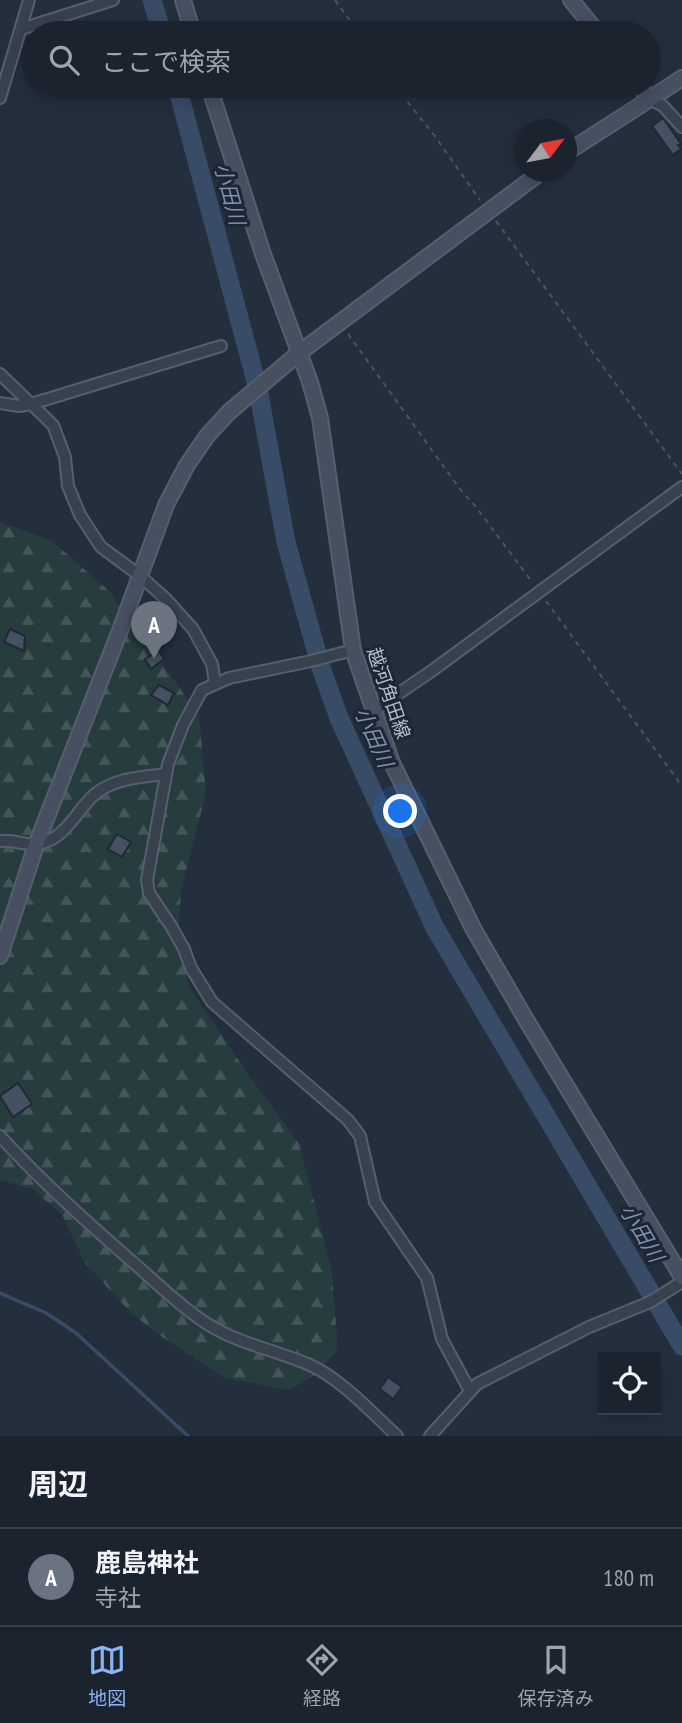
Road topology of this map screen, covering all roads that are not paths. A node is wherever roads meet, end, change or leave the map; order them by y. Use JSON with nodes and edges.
{"nodes":[{"id":1,"x":29,"y":0,"type":"edge"},
{"id":2,"x":113,"y":0,"type":"edge"},
{"id":3,"x":183,"y":0,"type":"edge"},
{"id":4,"x":571,"y":0,"type":"edge"},
{"id":5,"x":23,"y":21,"type":"edge"},
{"id":6,"x":46,"y":21,"type":"edge"},
{"id":7,"x":189,"y":21,"type":"edge"},
{"id":8,"x":588,"y":21,"type":"edge"},
{"id":9,"x":21,"y":29,"type":"edge"},
{"id":10,"x":682,"y":78,"type":"edge"},
{"id":11,"x":661,"y":92,"type":"edge"},
{"id":12,"x":0,"y":98,"type":"edge"},
{"id":13,"x":213,"y":98,"type":"edge"},
{"id":14,"x":650,"y":99,"type":"joint"},
{"id":15,"x":682,"y":127,"type":"edge"},
{"id":16,"x":577,"y":146,"type":"edge"},
{"id":17,"x":527,"y":182,"type":"edge"},
{"id":18,"x":220,"y":346,"type":"dead end"},
{"id":19,"x":299,"y":353,"type":"junction"},
{"id":20,"x":0,"y":374,"type":"edge"},
{"id":21,"x":0,"y":403,"type":"edge"},
{"id":22,"x":31,"y":404,"type":"junction"},
{"id":23,"x":682,"y":487,"type":"edge"},
{"id":24,"x":139,"y":575,"type":"junction"},
{"id":25,"x":353,"y":650,"type":"junction"},
{"id":26,"x":215,"y":683,"type":"junction"},
{"id":27,"x":373,"y":711,"type":"junction"},
{"id":28,"x":166,"y":774,"type":"junction"},
{"id":29,"x":0,"y":841,"type":"edge"},
{"id":30,"x":36,"y":845,"type":"junction"},
{"id":31,"x":0,"y":956,"type":"edge"},
{"id":32,"x":0,"y":1136,"type":"edge"},
{"id":33,"x":682,"y":1279,"type":"edge"},
{"id":34,"x":470,"y":1391,"type":"junction"},
{"id":35,"x":397,"y":1436,"type":"edge"},
{"id":36,"x":430,"y":1436,"type":"edge"}],
"edges":[{"from":1,"to":5,"type":"street"},
{"from":2,"to":6,"type":"street"},
{"from":3,"to":7,"type":"main road"},
{"from":4,"to":8,"type":"main road"},
{"from":9,"to":12,"type":"street"},
{"from":10,"to":11,"type":"main road"},
{"from":13,"to":19,"type":"main road","name":"越河角田線"},
{"from":14,"to":15,"type":"street"},
{"from":14,"to":16,"type":"main road"},
{"from":17,"to":19,"type":"main road"},
{"from":18,"to":22,"type":"street"},
{"from":19,"to":24,"type":"main road"},
{"from":19,"to":25,"type":"main road","name":"越河角田線"},
{"from":20,"to":22,"type":"street"},
{"from":21,"to":22,"type":"street"},
{"from":22,"to":24,"type":"street"},
{"from":23,"to":27,"type":"street"},
{"from":24,"to":26,"type":"street"},
{"from":24,"to":30,"type":"main road"},
{"from":25,"to":26,"type":"street"},
{"from":25,"to":27,"type":"main road","name":"越河角田線"},
{"from":26,"to":28,"type":"street"},
{"from":27,"to":33,"type":"main road","name":"越河角田線"},
{"from":28,"to":30,"type":"street"},
{"from":28,"to":34,"type":"street"},
{"from":29,"to":30,"type":"street"},
{"from":30,"to":31,"type":"main road"},
{"from":32,"to":35,"type":"street"},
{"from":33,"to":34,"type":"street"},
{"from":34,"to":36,"type":"street"}]}
